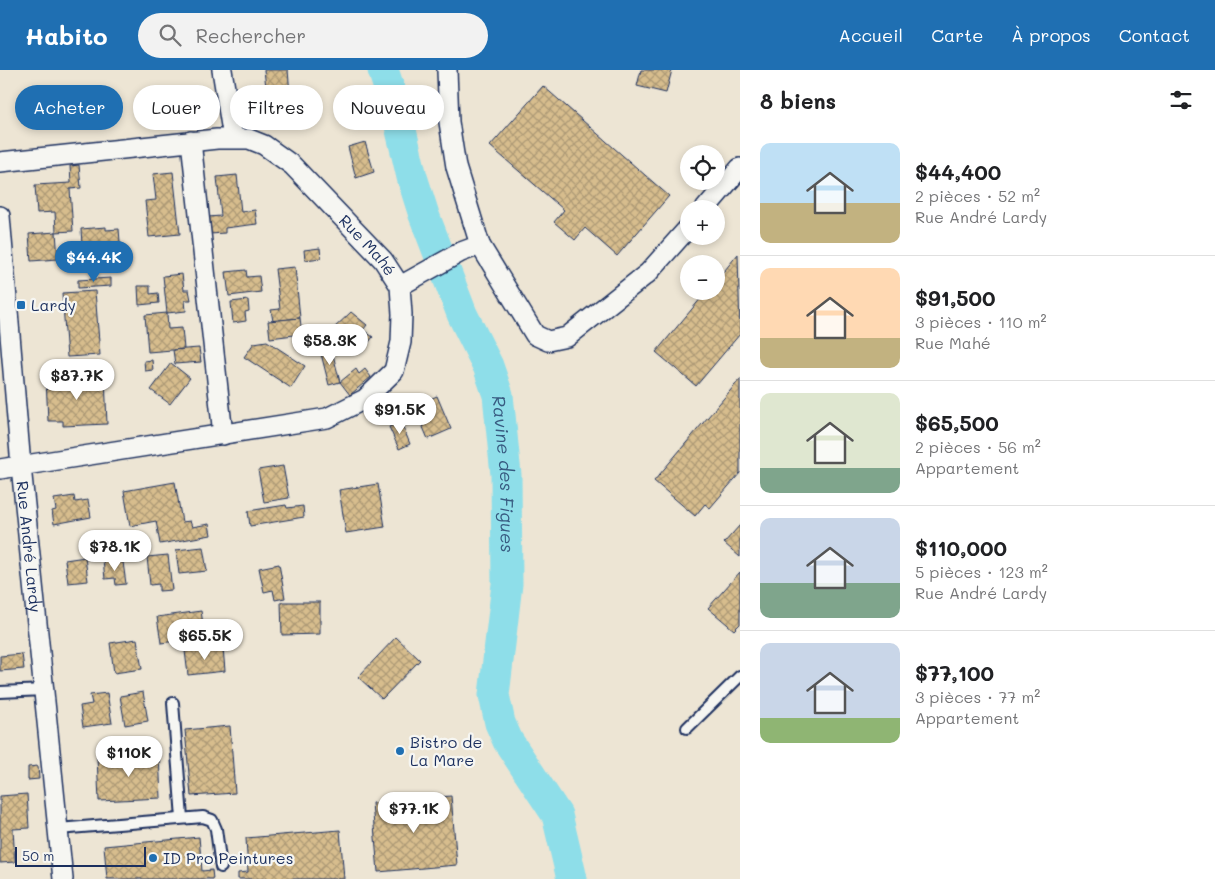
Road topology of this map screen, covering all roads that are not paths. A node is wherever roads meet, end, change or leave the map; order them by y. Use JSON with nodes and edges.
{"nodes":[{"id":1,"x":222,"y":70,"type":"edge"},
{"id":2,"x":447,"y":70,"type":"edge"},
{"id":3,"x":233,"y":138,"type":"junction"},
{"id":4,"x":191,"y":140,"type":"junction"},
{"id":5,"x":0,"y":162,"type":"edge"},
{"id":6,"x":740,"y":168,"type":"edge"},
{"id":7,"x":713,"y":200,"type":"edge"},
{"id":8,"x":0,"y":216,"type":"edge"},
{"id":9,"x":680,"y":237,"type":"edge"},
{"id":10,"x":480,"y":245,"type":"junction"},
{"id":11,"x":408,"y":281,"type":"junction"},
{"id":12,"x":223,"y":435,"type":"junction"},
{"id":13,"x":21,"y":466,"type":"junction"},
{"id":14,"x":0,"y":469,"type":"edge"},
{"id":15,"x":740,"y":676,"type":"edge"},
{"id":16,"x":44,"y":690,"type":"junction"},
{"id":17,"x":0,"y":692,"type":"edge"},
{"id":18,"x":173,"y":703,"type":"dead end"},
{"id":19,"x":687,"y":728,"type":"dead end"},
{"id":20,"x":182,"y":818,"type":"junction"},
{"id":21,"x":58,"y":829,"type":"junction"},
{"id":22,"x":221,"y":867,"type":"dead end"},
{"id":23,"x":64,"y":879,"type":"edge"}],
"edges":[{"from":1,"to":3,"type":"street"},
{"from":2,"to":10,"type":"street"},
{"from":3,"to":4,"type":"street","name":"Rue Mahé"},
{"from":3,"to":11,"type":"street","name":"Rue Mahé"},
{"from":4,"to":5,"type":"street","name":"Rue Mahé"},
{"from":4,"to":12,"type":"street"},
{"from":6,"to":7,"type":"street"},
{"from":8,"to":13,"type":"street","name":"Rue André Lardy"},
{"from":9,"to":10,"type":"street"},
{"from":10,"to":11,"type":"street"},
{"from":11,"to":12,"type":"street","name":"Rue Mahé"},
{"from":12,"to":13,"type":"street","name":"Rue Mahé"},
{"from":13,"to":14,"type":"street","name":"Rue Mahé"},
{"from":13,"to":16,"type":"street","name":"Rue André Lardy"},
{"from":15,"to":19,"type":"lane"},
{"from":16,"to":17,"type":"lane"},
{"from":16,"to":21,"type":"street","name":"Rue André Lardy"},
{"from":18,"to":20,"type":"lane"},
{"from":20,"to":21,"type":"lane"},
{"from":20,"to":22,"type":"lane"},
{"from":21,"to":23,"type":"street","name":"Rue André Lardy"}]}
